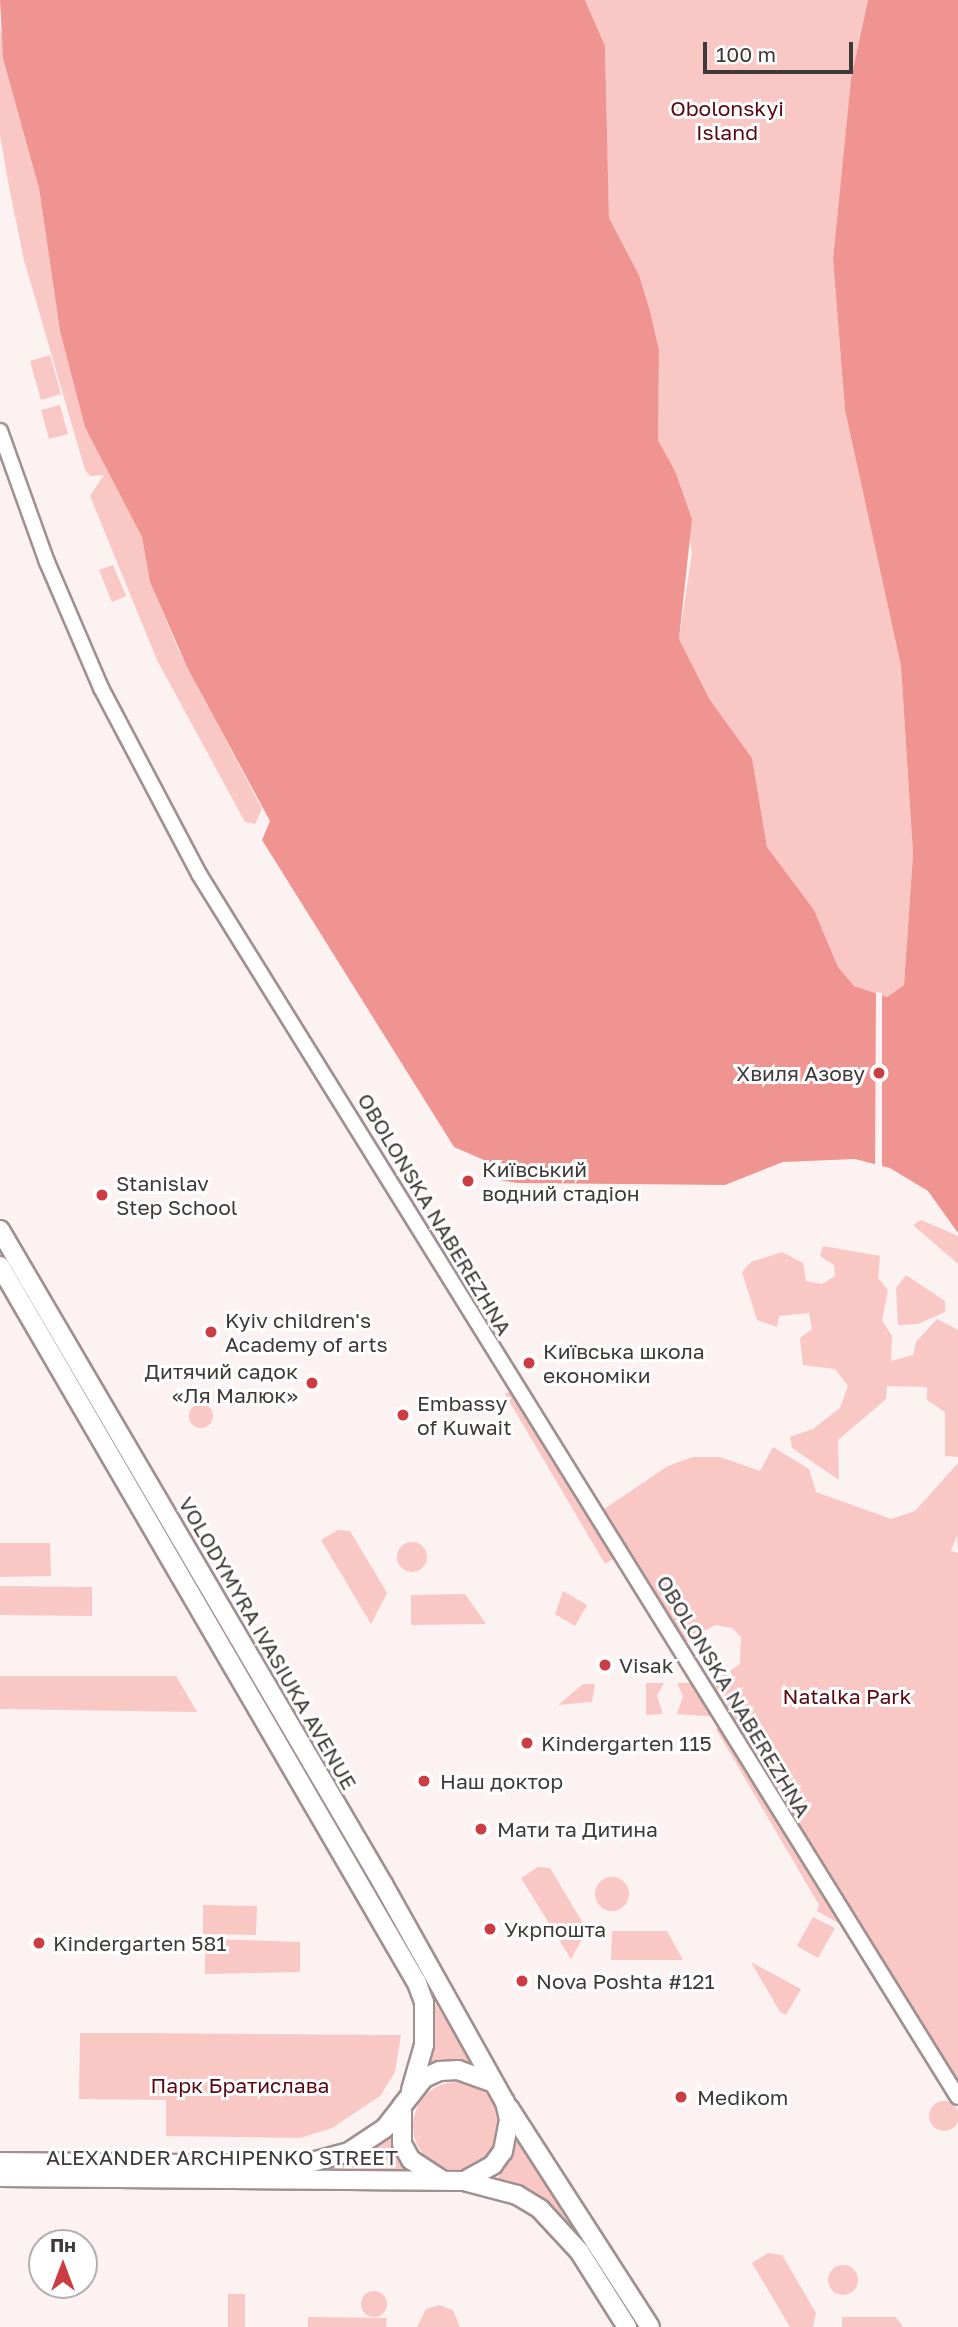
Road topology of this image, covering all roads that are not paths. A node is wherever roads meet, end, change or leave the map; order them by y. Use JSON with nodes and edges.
{"nodes":[{"id":1,"x":0,"y":431,"type":"edge"},
{"id":2,"x":0,"y":1230,"type":"edge"},
{"id":3,"x":0,"y":1266,"type":"edge"},
{"id":4,"x":170,"y":1540,"type":"junction"},
{"id":5,"x":493,"y":2082,"type":"junction"},
{"id":6,"x":411,"y":2090,"type":"junction"},
{"id":7,"x":958,"y":2097,"type":"edge"},
{"id":8,"x":505,"y":2102,"type":"junction"},
{"id":9,"x":401,"y":2106,"type":"junction"},
{"id":10,"x":0,"y":2162,"type":"edge"},
{"id":11,"x":0,"y":2177,"type":"edge"},
{"id":12,"x":444,"y":2181,"type":"junction"},
{"id":13,"x":464,"y":2181,"type":"junction"},
{"id":14,"x":627,"y":2327,"type":"edge"},
{"id":15,"x":650,"y":2327,"type":"edge"}],
"edges":[{"from":1,"to":7,"type":"street","name":"OBOLONSKA NABEREZHNA"},
{"from":2,"to":4,"type":"main road","name":"VOLODYMYRA IVASIUKA AVENUE"},
{"from":3,"to":4,"type":"main road","name":"VOLODYMYRA IVASIUKA AVENUE"},
{"from":4,"to":5,"type":"main road","name":"VOLODYMYRA IVASIUKA AVENUE"},
{"from":4,"to":6,"type":"main road","name":"VOLODYMYRA IVASIUKA AVENUE"},
{"from":5,"to":6,"type":"main road"},
{"from":5,"to":8,"type":"main road"},
{"from":6,"to":9,"type":"main road"},
{"from":8,"to":13,"type":"main road"},
{"from":8,"to":15,"type":"main road"},
{"from":9,"to":10,"type":"main road","name":"ALEXANDER ARCHIPENKO STREET"},
{"from":9,"to":12,"type":"main road"},
{"from":11,"to":12,"type":"main road","name":"ALEXANDER ARCHIPENKO STREET"},
{"from":12,"to":13,"type":"main road"},
{"from":13,"to":14,"type":"main road"}]}
